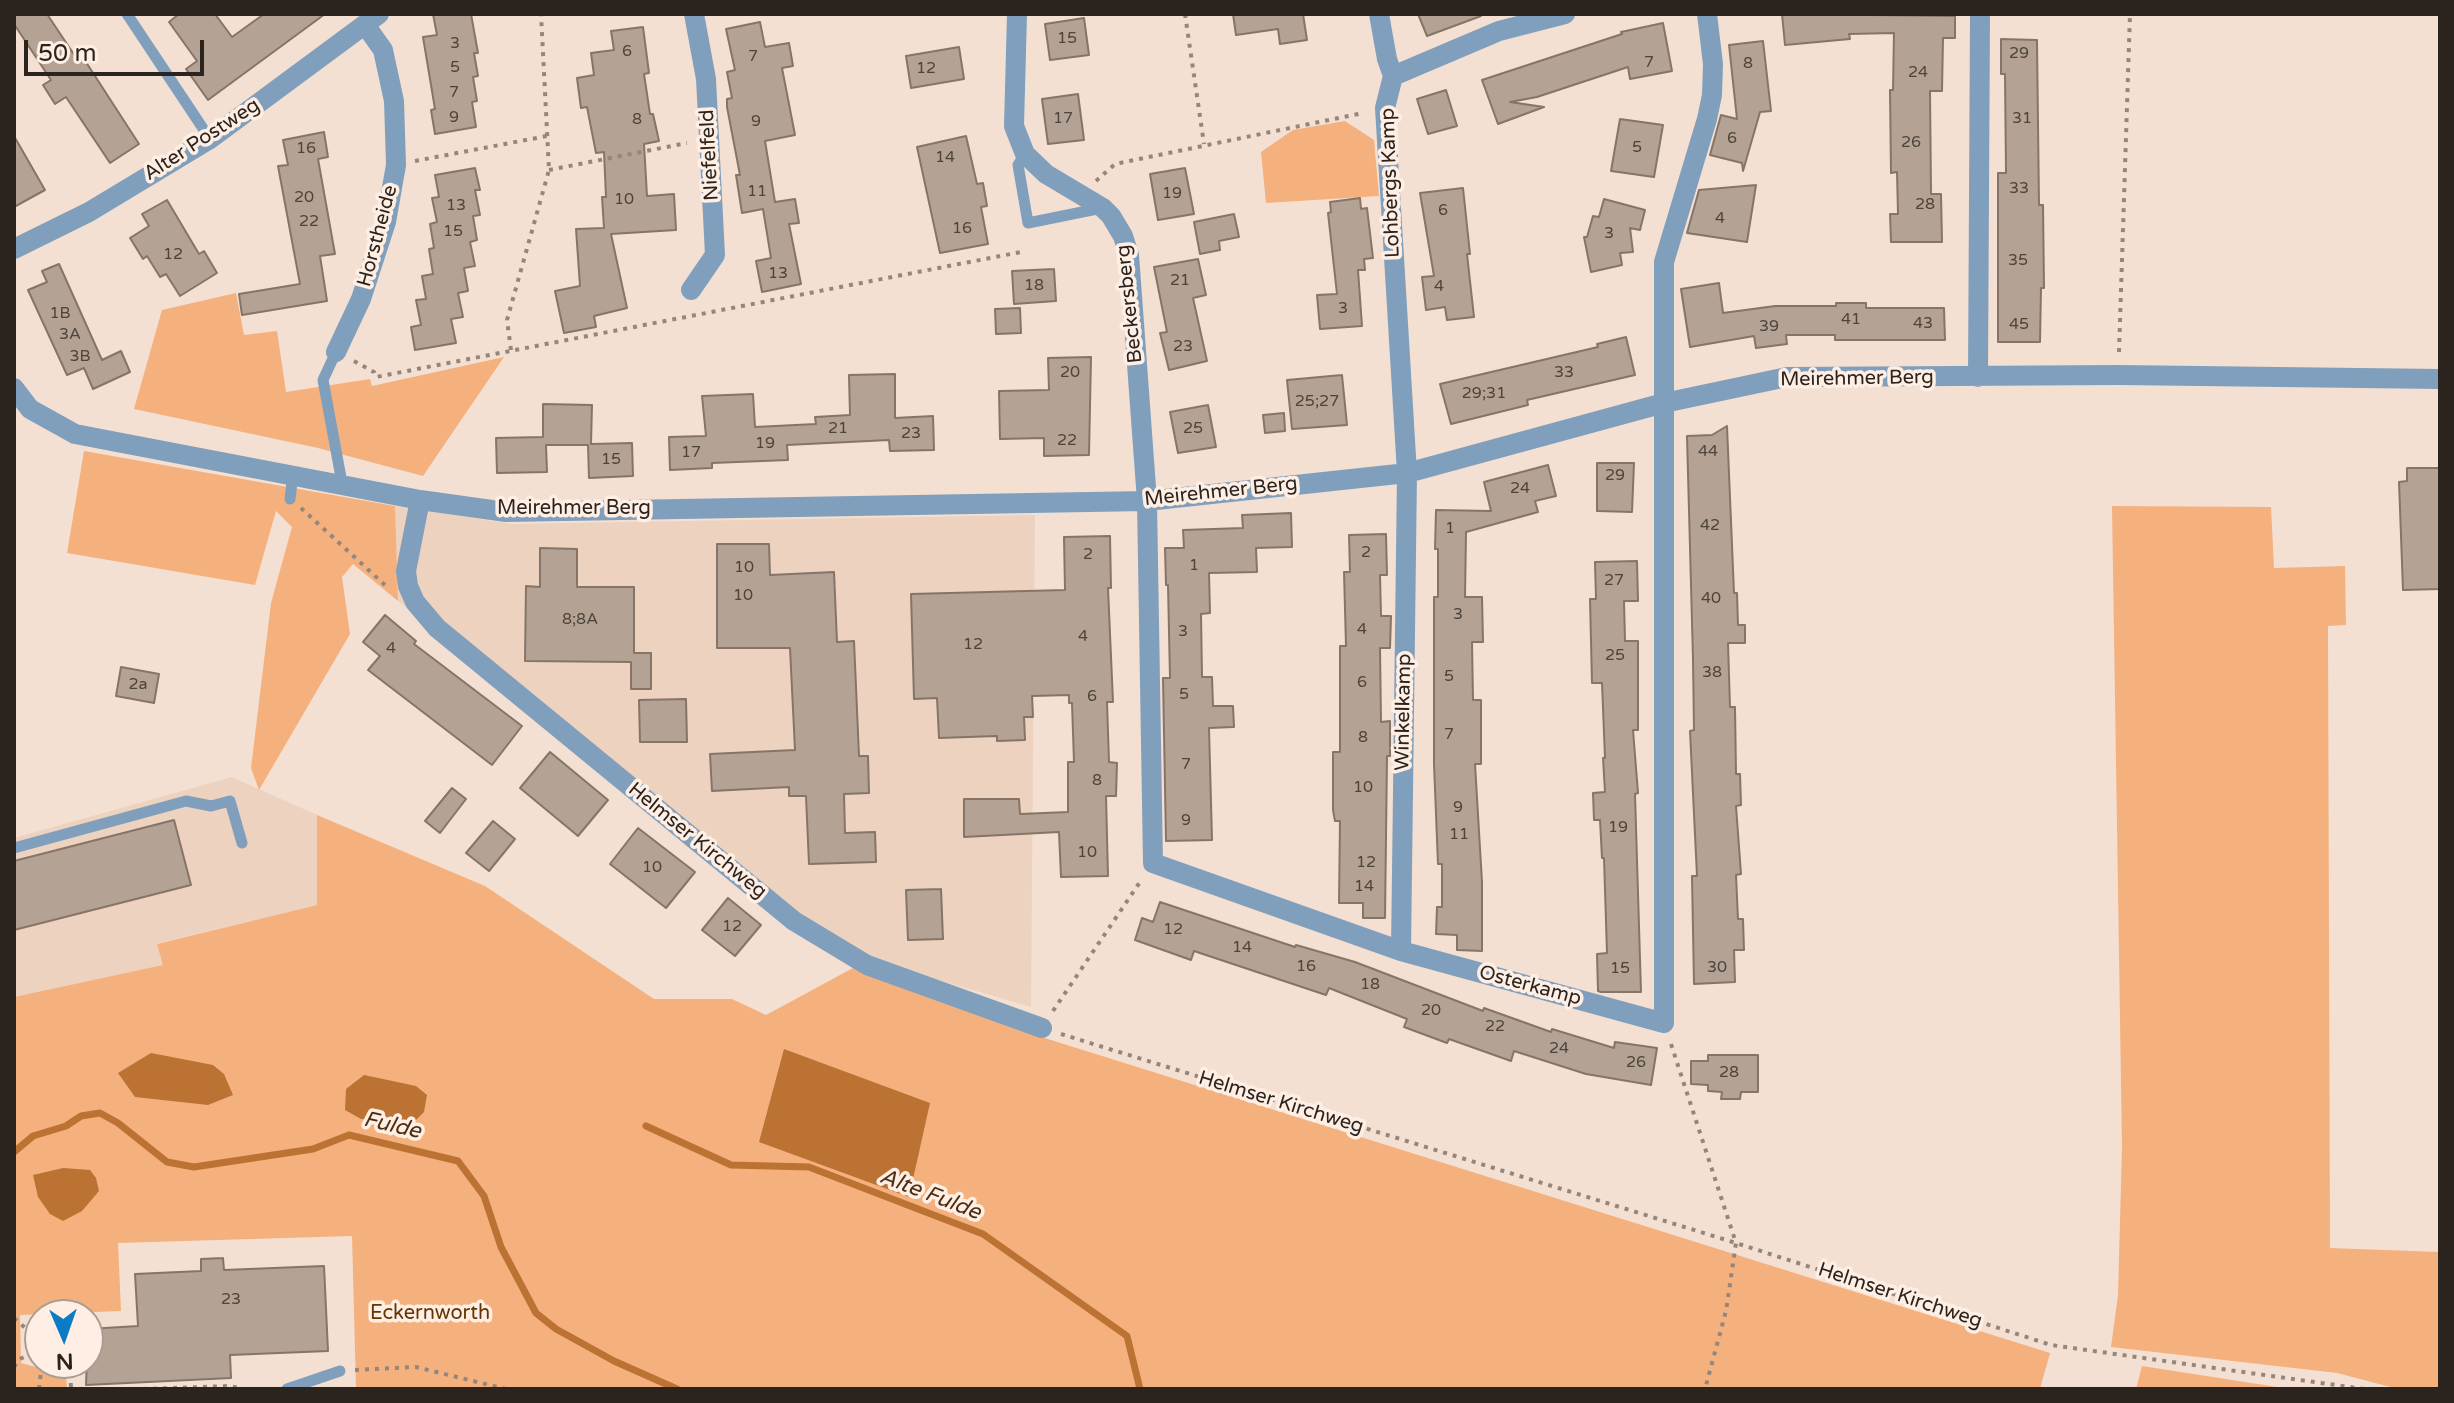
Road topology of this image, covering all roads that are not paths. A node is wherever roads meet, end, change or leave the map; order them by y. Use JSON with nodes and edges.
{"nodes":[{"id":1,"x":127,"y":14,"type":"edge"},
{"id":2,"x":694,"y":14,"type":"edge"},
{"id":3,"x":1017,"y":14,"type":"edge"},
{"id":4,"x":1379,"y":14,"type":"edge"},
{"id":5,"x":1565,"y":14,"type":"edge"},
{"id":6,"x":1707,"y":14,"type":"edge"},
{"id":7,"x":1980,"y":14,"type":"edge"},
{"id":8,"x":372,"y":20,"type":"edge"},
{"id":9,"x":1393,"y":76,"type":"junction"},
{"id":10,"x":210,"y":139,"type":"junction"},
{"id":11,"x":1025,"y":154,"type":"junction"},
{"id":12,"x":1103,"y":208,"type":"junction"},
{"id":13,"x":14,"y":249,"type":"edge"},
{"id":14,"x":691,"y":290,"type":"dead end"},
{"id":15,"x":336,"y":352,"type":"joint"},
{"id":16,"x":1978,"y":377,"type":"junction"},
{"id":17,"x":2440,"y":379,"type":"edge"},
{"id":18,"x":14,"y":388,"type":"edge"},
{"id":19,"x":1664,"y":403,"type":"junction"},
{"id":20,"x":1407,"y":473,"type":"junction"},
{"id":21,"x":293,"y":474,"type":"junction"},
{"id":22,"x":342,"y":483,"type":"junction"},
{"id":23,"x":290,"y":499,"type":"road end"},
{"id":24,"x":420,"y":500,"type":"junction"},
{"id":25,"x":1147,"y":501,"type":"junction"},
{"id":26,"x":242,"y":843,"type":"dead end"},
{"id":27,"x":14,"y":848,"type":"edge"},
{"id":28,"x":1401,"y":951,"type":"junction"},
{"id":29,"x":1042,"y":1028,"type":"road end"},
{"id":30,"x":340,"y":1371,"type":"road end"},
{"id":31,"x":287,"y":1389,"type":"edge"}],
"edges":[{"from":1,"to":10,"type":"lane"},
{"from":2,"to":14,"type":"street","name":"Niefelfeld"},
{"from":3,"to":11,"type":"street"},
{"from":4,"to":9,"type":"street"},
{"from":5,"to":9,"type":"street"},
{"from":6,"to":19,"type":"street"},
{"from":7,"to":16,"type":"street"},
{"from":8,"to":10,"type":"street","name":"Alter Postweg"},
{"from":8,"to":15,"type":"street","name":"Horstheide"},
{"from":9,"to":20,"type":"street","name":"Lohbergs Kamp"},
{"from":10,"to":13,"type":"street","name":"Alter Postweg"},
{"from":11,"to":12,"type":"street","name":"Beckersberg"},
{"from":11,"to":12,"type":"lane"},
{"from":12,"to":25,"type":"street","name":"Beckersberg"},
{"from":15,"to":22,"type":"lane"},
{"from":16,"to":17,"type":"street","name":"Meirehmer Berg"},
{"from":16,"to":19,"type":"street","name":"Meirehmer Berg"},
{"from":18,"to":21,"type":"street","name":"Meirehmer Berg"},
{"from":19,"to":20,"type":"street","name":"Meirehmer Berg"},
{"from":19,"to":28,"type":"street","name":"Osterkamp"},
{"from":20,"to":25,"type":"street","name":"Meirehmer Berg"},
{"from":20,"to":28,"type":"street","name":"Winkelkamp"},
{"from":21,"to":22,"type":"street","name":"Meirehmer Berg"},
{"from":21,"to":23,"type":"lane"},
{"from":22,"to":24,"type":"street","name":"Meirehmer Berg"},
{"from":24,"to":25,"type":"street","name":"Meirehmer Berg"},
{"from":24,"to":29,"type":"street","name":"Helmser Kirchweg"},
{"from":25,"to":28,"type":"street","name":"Osterkamp"},
{"from":26,"to":27,"type":"lane"},
{"from":30,"to":31,"type":"lane"}]}
